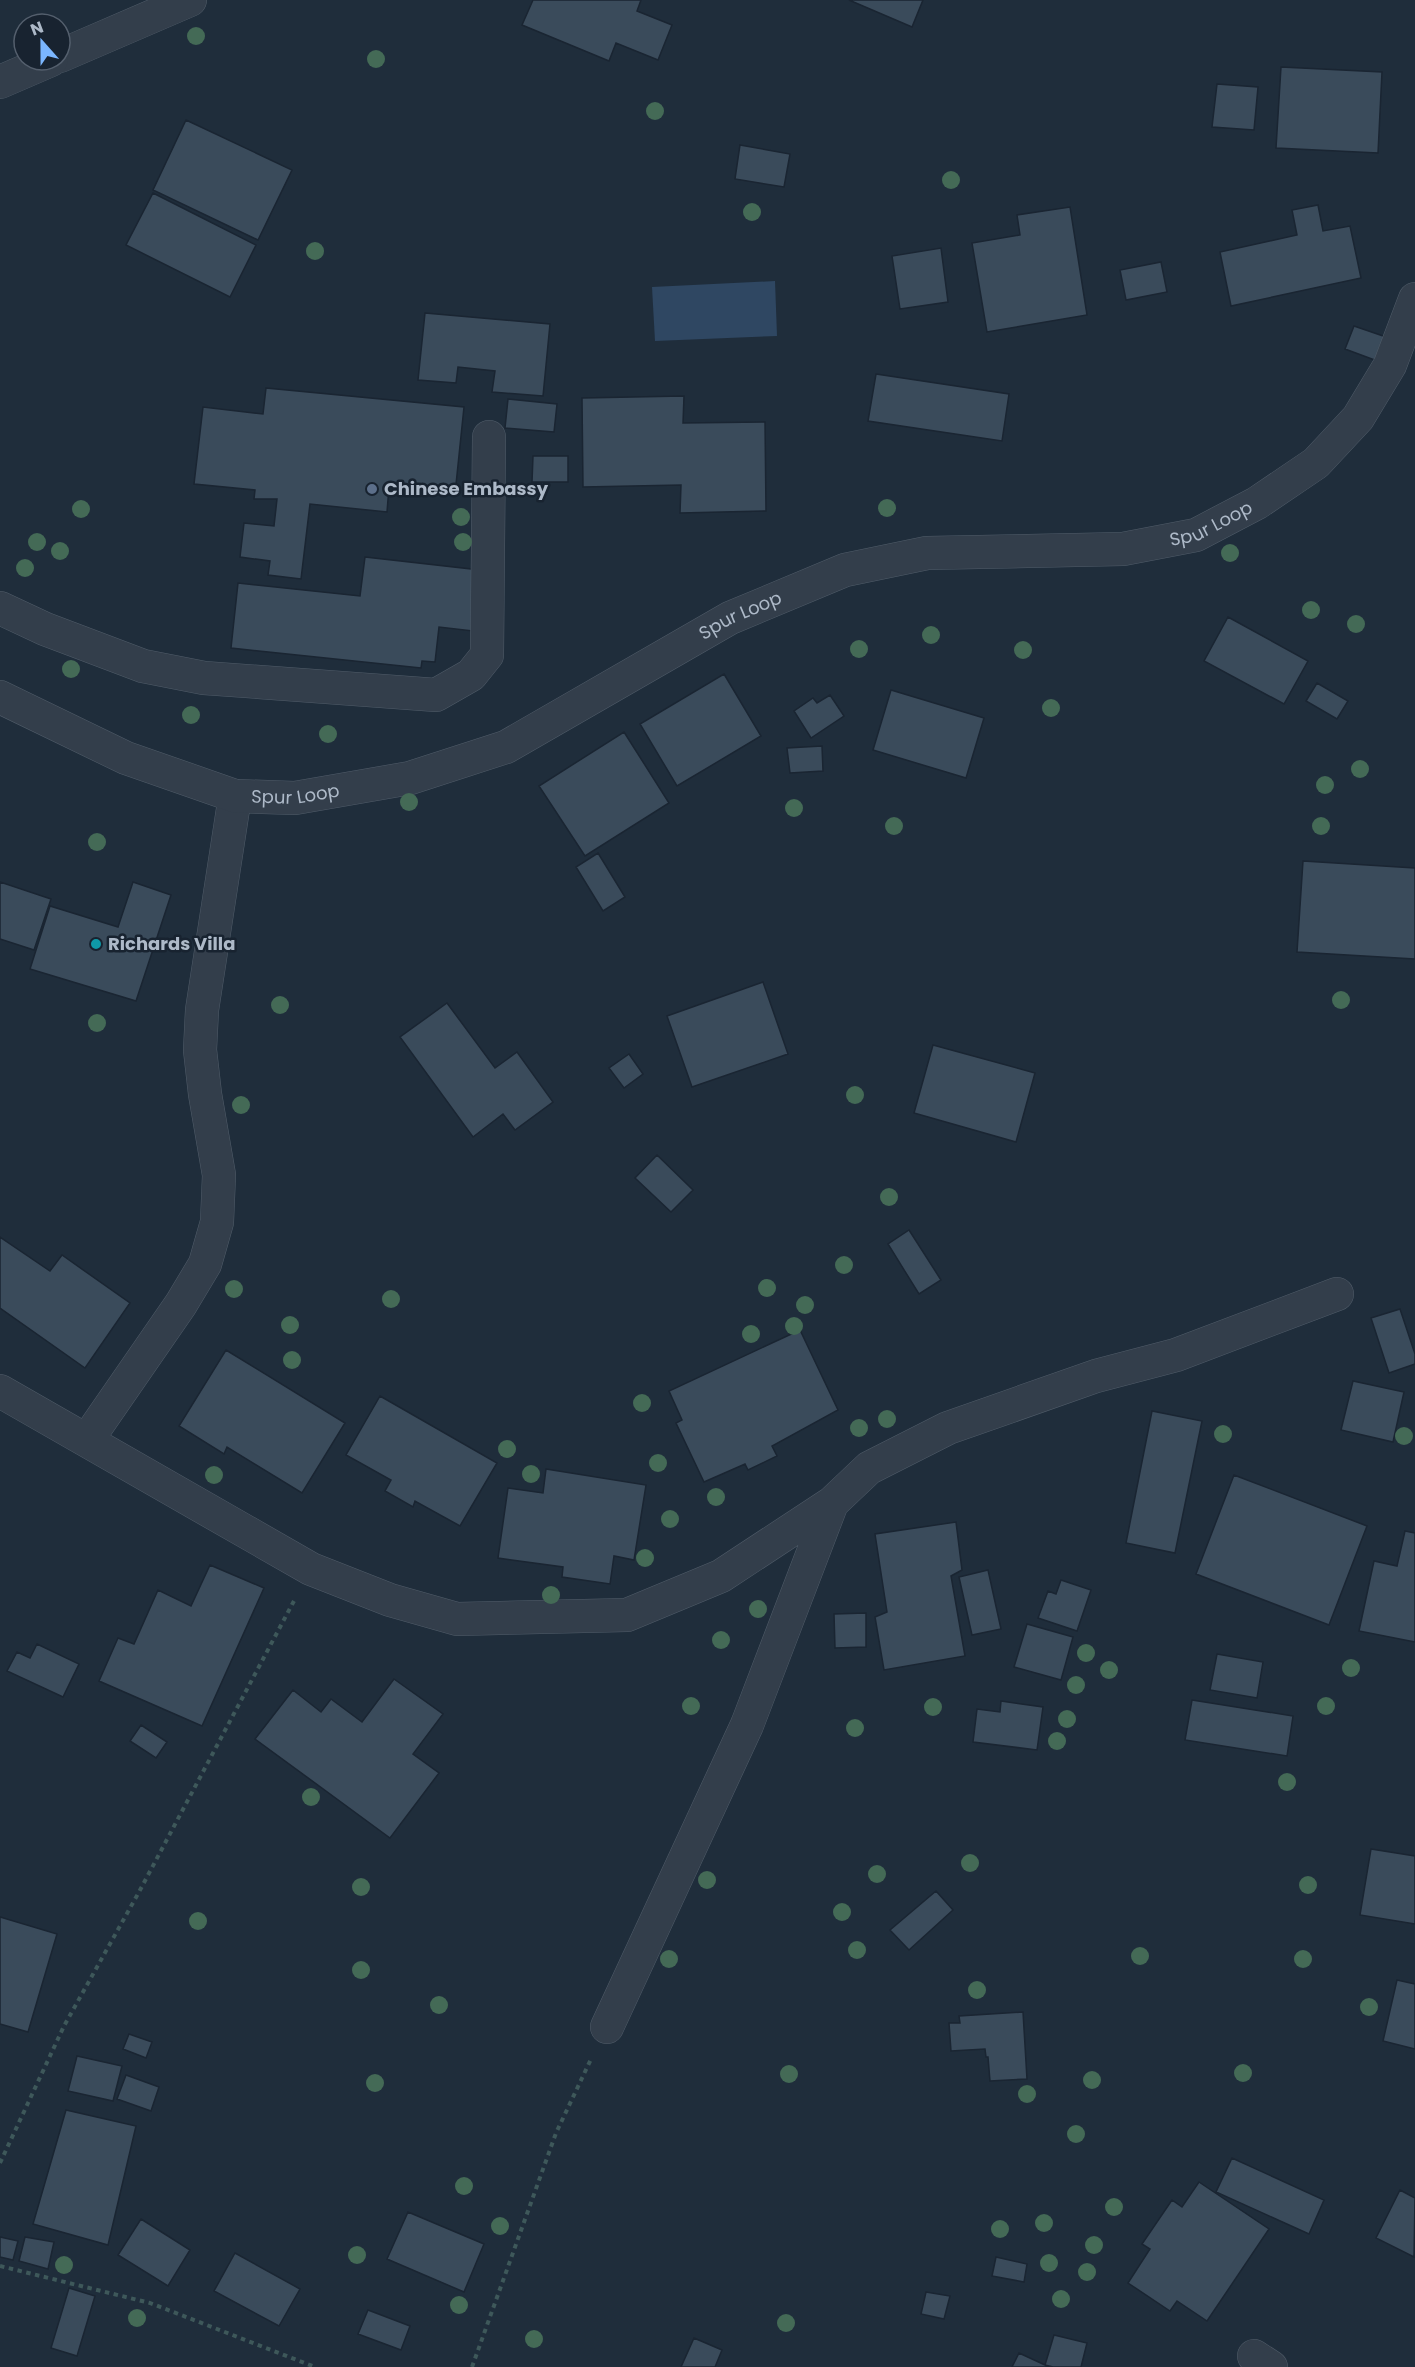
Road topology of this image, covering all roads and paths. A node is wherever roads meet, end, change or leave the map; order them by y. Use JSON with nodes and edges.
{"nodes":[{"id":1,"x":190,"y":0,"type":"edge"},
{"id":2,"x":72,"y":51,"type":"edge"},
{"id":3,"x":23,"y":72,"type":"edge"},
{"id":4,"x":0,"y":82,"type":"edge"},
{"id":5,"x":1415,"y":299,"type":"edge"},
{"id":6,"x":489,"y":437,"type":"dead end"},
{"id":7,"x":0,"y":608,"type":"edge"},
{"id":8,"x":0,"y":697,"type":"edge"},
{"id":9,"x":234,"y":796,"type":"junction"},
{"id":10,"x":1336,"y":1294,"type":"dead end"},
{"id":11,"x":0,"y":1391,"type":"edge"},
{"id":12,"x":87,"y":1440,"type":"junction"},
{"id":13,"x":832,"y":1503,"type":"junction"},
{"id":14,"x":310,"y":1569,"type":"junction"},
{"id":15,"x":607,"y":2026,"type":"joint"},
{"id":16,"x":0,"y":2163,"type":"edge"},
{"id":17,"x":0,"y":2266,"type":"edge"},
{"id":18,"x":315,"y":2367,"type":"edge"},
{"id":19,"x":472,"y":2367,"type":"edge"}],
"edges":[{"from":1,"to":2,"type":"street"},
{"from":3,"to":4,"type":"street"},
{"from":5,"to":9,"type":"street","name":"Spur Loop"},
{"from":6,"to":7,"type":"street"},
{"from":8,"to":9,"type":"street","name":"Spur Loop"},
{"from":9,"to":12,"type":"street"},
{"from":10,"to":13,"type":"street"},
{"from":11,"to":12,"type":"street"},
{"from":12,"to":14,"type":"street"},
{"from":13,"to":14,"type":"street"},
{"from":13,"to":15,"type":"street"},
{"from":14,"to":16,"type":"path"},
{"from":15,"to":19,"type":"path"},
{"from":17,"to":18,"type":"path"}]}
